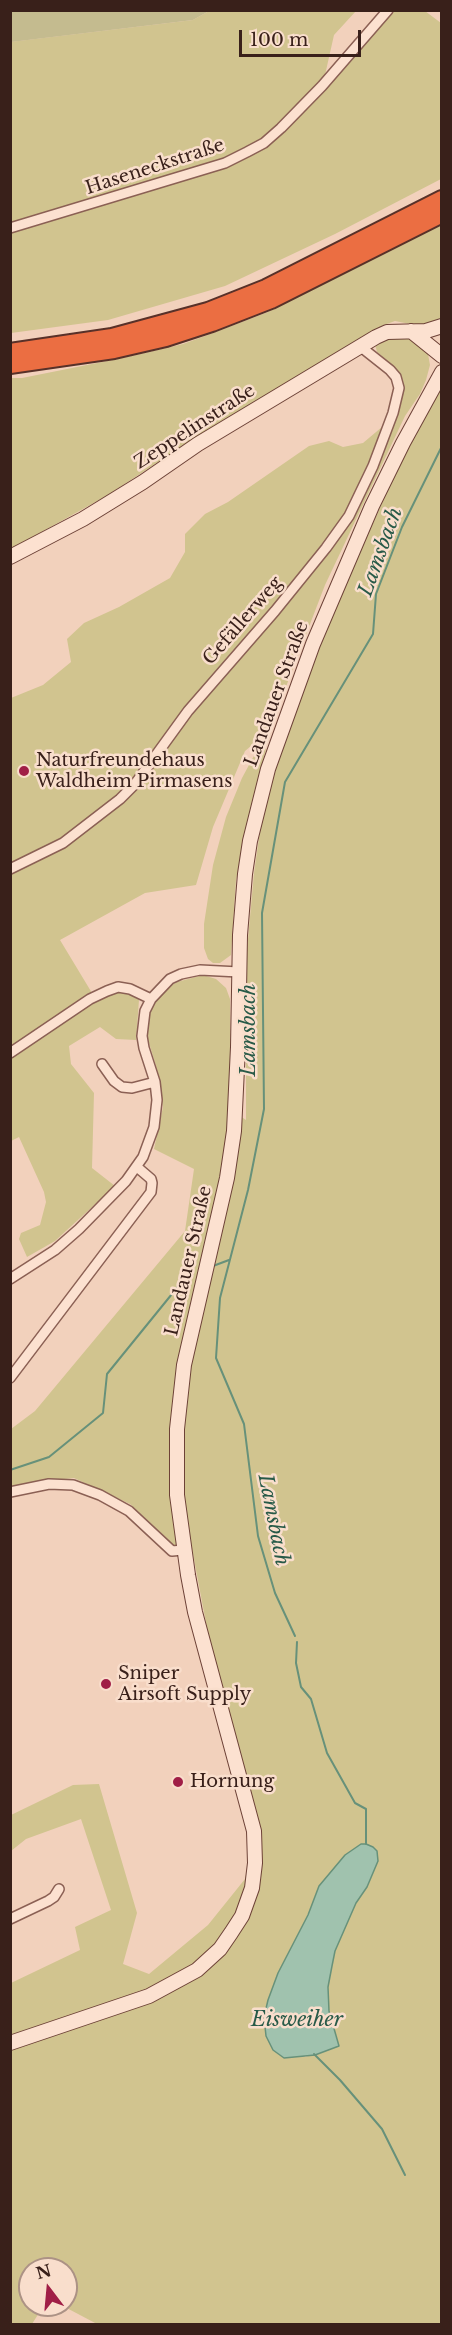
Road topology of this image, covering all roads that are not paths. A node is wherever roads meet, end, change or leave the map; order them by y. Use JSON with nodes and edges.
{"nodes":[{"id":1,"x":388,"y":10,"type":"edge"},
{"id":2,"x":441,"y":199,"type":"edge"},
{"id":3,"x":441,"y":214,"type":"edge"},
{"id":4,"x":10,"y":228,"type":"edge"},
{"id":5,"x":441,"y":326,"type":"edge"},
{"id":6,"x":405,"y":331,"type":"junction"},
{"id":7,"x":426,"y":331,"type":"junction"},
{"id":8,"x":441,"y":340,"type":"edge"},
{"id":9,"x":361,"y":347,"type":"junction"},
{"id":10,"x":10,"y":352,"type":"edge"},
{"id":11,"x":441,"y":356,"type":"edge"},
{"id":12,"x":10,"y":365,"type":"edge"},
{"id":13,"x":441,"y":372,"type":"edge"},
{"id":14,"x":10,"y":557,"type":"edge"},
{"id":15,"x":10,"y":869,"type":"edge"},
{"id":16,"x":239,"y":972,"type":"junction"},
{"id":17,"x":151,"y":999,"type":"junction"},
{"id":18,"x":10,"y":1053,"type":"edge"},
{"id":19,"x":102,"y":1064,"type":"dead end"},
{"id":20,"x":155,"y":1082,"type":"junction"},
{"id":21,"x":137,"y":1167,"type":"junction"},
{"id":22,"x":10,"y":1279,"type":"edge"},
{"id":23,"x":10,"y":1378,"type":"edge"},
{"id":24,"x":10,"y":1492,"type":"edge"},
{"id":25,"x":183,"y":1550,"type":"junction"},
{"id":26,"x":59,"y":1889,"type":"dead end"},
{"id":27,"x":10,"y":1919,"type":"edge"},
{"id":28,"x":10,"y":2043,"type":"edge"}],
"edges":[{"from":1,"to":4,"type":"street","name":"Haseneckstraße"},
{"from":2,"to":10,"type":"highway"},
{"from":3,"to":12,"type":"highway"},
{"from":5,"to":7,"type":"main road"},
{"from":6,"to":7,"type":"main road"},
{"from":6,"to":9,"type":"main road","name":"Zeppelinstraße"},
{"from":6,"to":11,"type":"main road"},
{"from":7,"to":8,"type":"main road"},
{"from":9,"to":14,"type":"main road","name":"Zeppelinstraße"},
{"from":9,"to":15,"type":"street","name":"Gefällerweg"},
{"from":13,"to":16,"type":"main road","name":"Landauer Straße"},
{"from":16,"to":17,"type":"street"},
{"from":16,"to":25,"type":"main road","name":"Landauer Straße"},
{"from":17,"to":18,"type":"street"},
{"from":17,"to":20,"type":"street"},
{"from":19,"to":20,"type":"street"},
{"from":20,"to":21,"type":"street"},
{"from":21,"to":22,"type":"street"},
{"from":21,"to":23,"type":"street"},
{"from":24,"to":25,"type":"street"},
{"from":25,"to":28,"type":"main road","name":"Landauer Straße"},
{"from":26,"to":27,"type":"street"}]}
